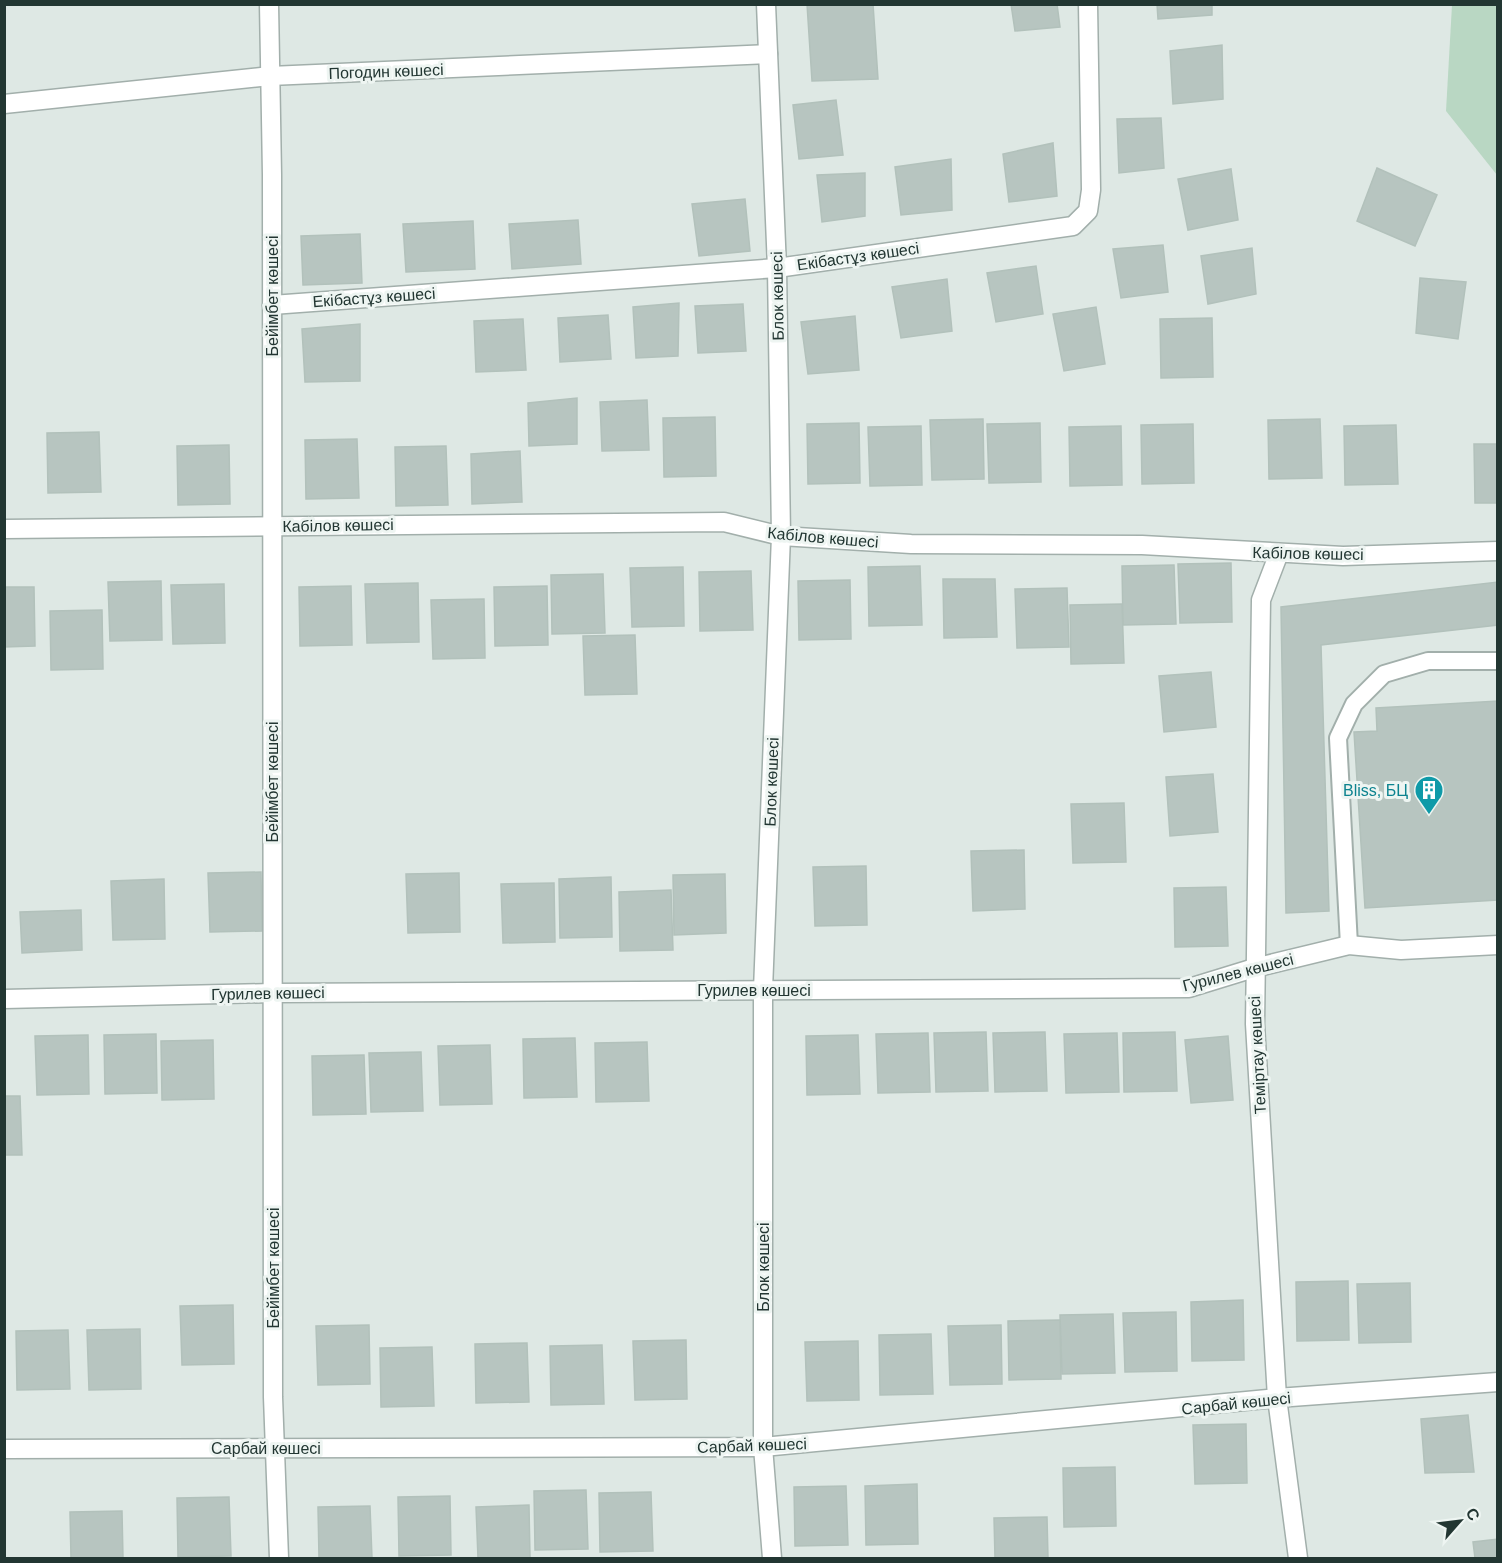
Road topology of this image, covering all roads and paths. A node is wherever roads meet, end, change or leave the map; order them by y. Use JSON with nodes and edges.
{"nodes":[{"id":1,"x":269,"y":4,"type":"edge"},
{"id":2,"x":766,"y":4,"type":"edge"},
{"id":3,"x":1088,"y":4,"type":"edge"},
{"id":4,"x":768,"y":54,"type":"junction"},
{"id":5,"x":270,"y":76,"type":"junction"},
{"id":6,"x":4,"y":104,"type":"edge"},
{"id":7,"x":777,"y":268,"type":"junction"},
{"id":8,"x":272,"y":305,"type":"junction"},
{"id":9,"x":272,"y":526,"type":"junction"},
{"id":10,"x":4,"y":529,"type":"edge"},
{"id":11,"x":781,"y":536,"type":"junction"},
{"id":12,"x":1497,"y":551,"type":"edge"},
{"id":13,"x":1279,"y":553,"type":"junction"},
{"id":14,"x":1497,"y":661,"type":"edge"},
{"id":15,"x":1349,"y":945,"type":"junction"},
{"id":16,"x":1497,"y":945,"type":"edge"},
{"id":17,"x":1254,"y":968,"type":"junction"},
{"id":18,"x":763,"y":990,"type":"junction"},
{"id":19,"x":273,"y":993,"type":"junction"},
{"id":20,"x":4,"y":999,"type":"edge"},
{"id":21,"x":1497,"y":1382,"type":"edge"},
{"id":22,"x":1276,"y":1398,"type":"junction"},
{"id":23,"x":275,"y":1447,"type":"junction"},
{"id":24,"x":763,"y":1447,"type":"junction"},
{"id":25,"x":4,"y":1449,"type":"edge"},
{"id":26,"x":279,"y":1558,"type":"edge"},
{"id":27,"x":772,"y":1558,"type":"edge"},
{"id":28,"x":1298,"y":1558,"type":"edge"}],
"edges":[{"from":1,"to":5,"type":"street","name":"Бейімбет көшесі"},
{"from":2,"to":4,"type":"street","name":"Блок көшесі"},
{"from":3,"to":7,"type":"street","name":"Екібастұз көшесі"},
{"from":4,"to":5,"type":"street","name":"Погодин көшесі"},
{"from":4,"to":7,"type":"street","name":"Блок көшесі"},
{"from":5,"to":6,"type":"street","name":"Погодин көшесі"},
{"from":5,"to":8,"type":"street","name":"Бейімбет көшесі"},
{"from":7,"to":8,"type":"street","name":"Екібастұз көшесі"},
{"from":7,"to":11,"type":"street","name":"Блок көшесі"},
{"from":8,"to":9,"type":"street","name":"Бейімбет көшесі"},
{"from":9,"to":10,"type":"street","name":"Кабілов көшесі"},
{"from":9,"to":11,"type":"street","name":"Кабілов көшесі"},
{"from":9,"to":19,"type":"street","name":"Бейімбет көшесі"},
{"from":11,"to":13,"type":"street","name":"Кабілов көшесі"},
{"from":11,"to":18,"type":"street","name":"Блок көшесі"},
{"from":12,"to":13,"type":"street","name":"Кабілов көшесі"},
{"from":13,"to":17,"type":"street","name":"Теміртау көшесі"},
{"from":14,"to":15,"type":"lane"},
{"from":15,"to":16,"type":"street","name":"Гурилев көшесі"},
{"from":15,"to":17,"type":"street","name":"Гурилев көшесі"},
{"from":17,"to":18,"type":"street","name":"Гурилев көшесі"},
{"from":17,"to":22,"type":"street","name":"Теміртау көшесі"},
{"from":18,"to":19,"type":"street","name":"Гурилев көшесі"},
{"from":18,"to":24,"type":"street","name":"Блок көшесі"},
{"from":19,"to":20,"type":"street","name":"Гурилев көшесі"},
{"from":19,"to":23,"type":"street","name":"Бейімбет көшесі"},
{"from":21,"to":22,"type":"street","name":"Сарбай көшесі"},
{"from":22,"to":24,"type":"street","name":"Сарбай көшесі"},
{"from":22,"to":28,"type":"street","name":"Теміртау көшесі"},
{"from":23,"to":24,"type":"street","name":"Сарбай көшесі"},
{"from":23,"to":25,"type":"street","name":"Сарбай көшесі"},
{"from":23,"to":26,"type":"street","name":"Бейімбет көшесі"},
{"from":24,"to":27,"type":"street","name":"Блок көшесі"}]}
